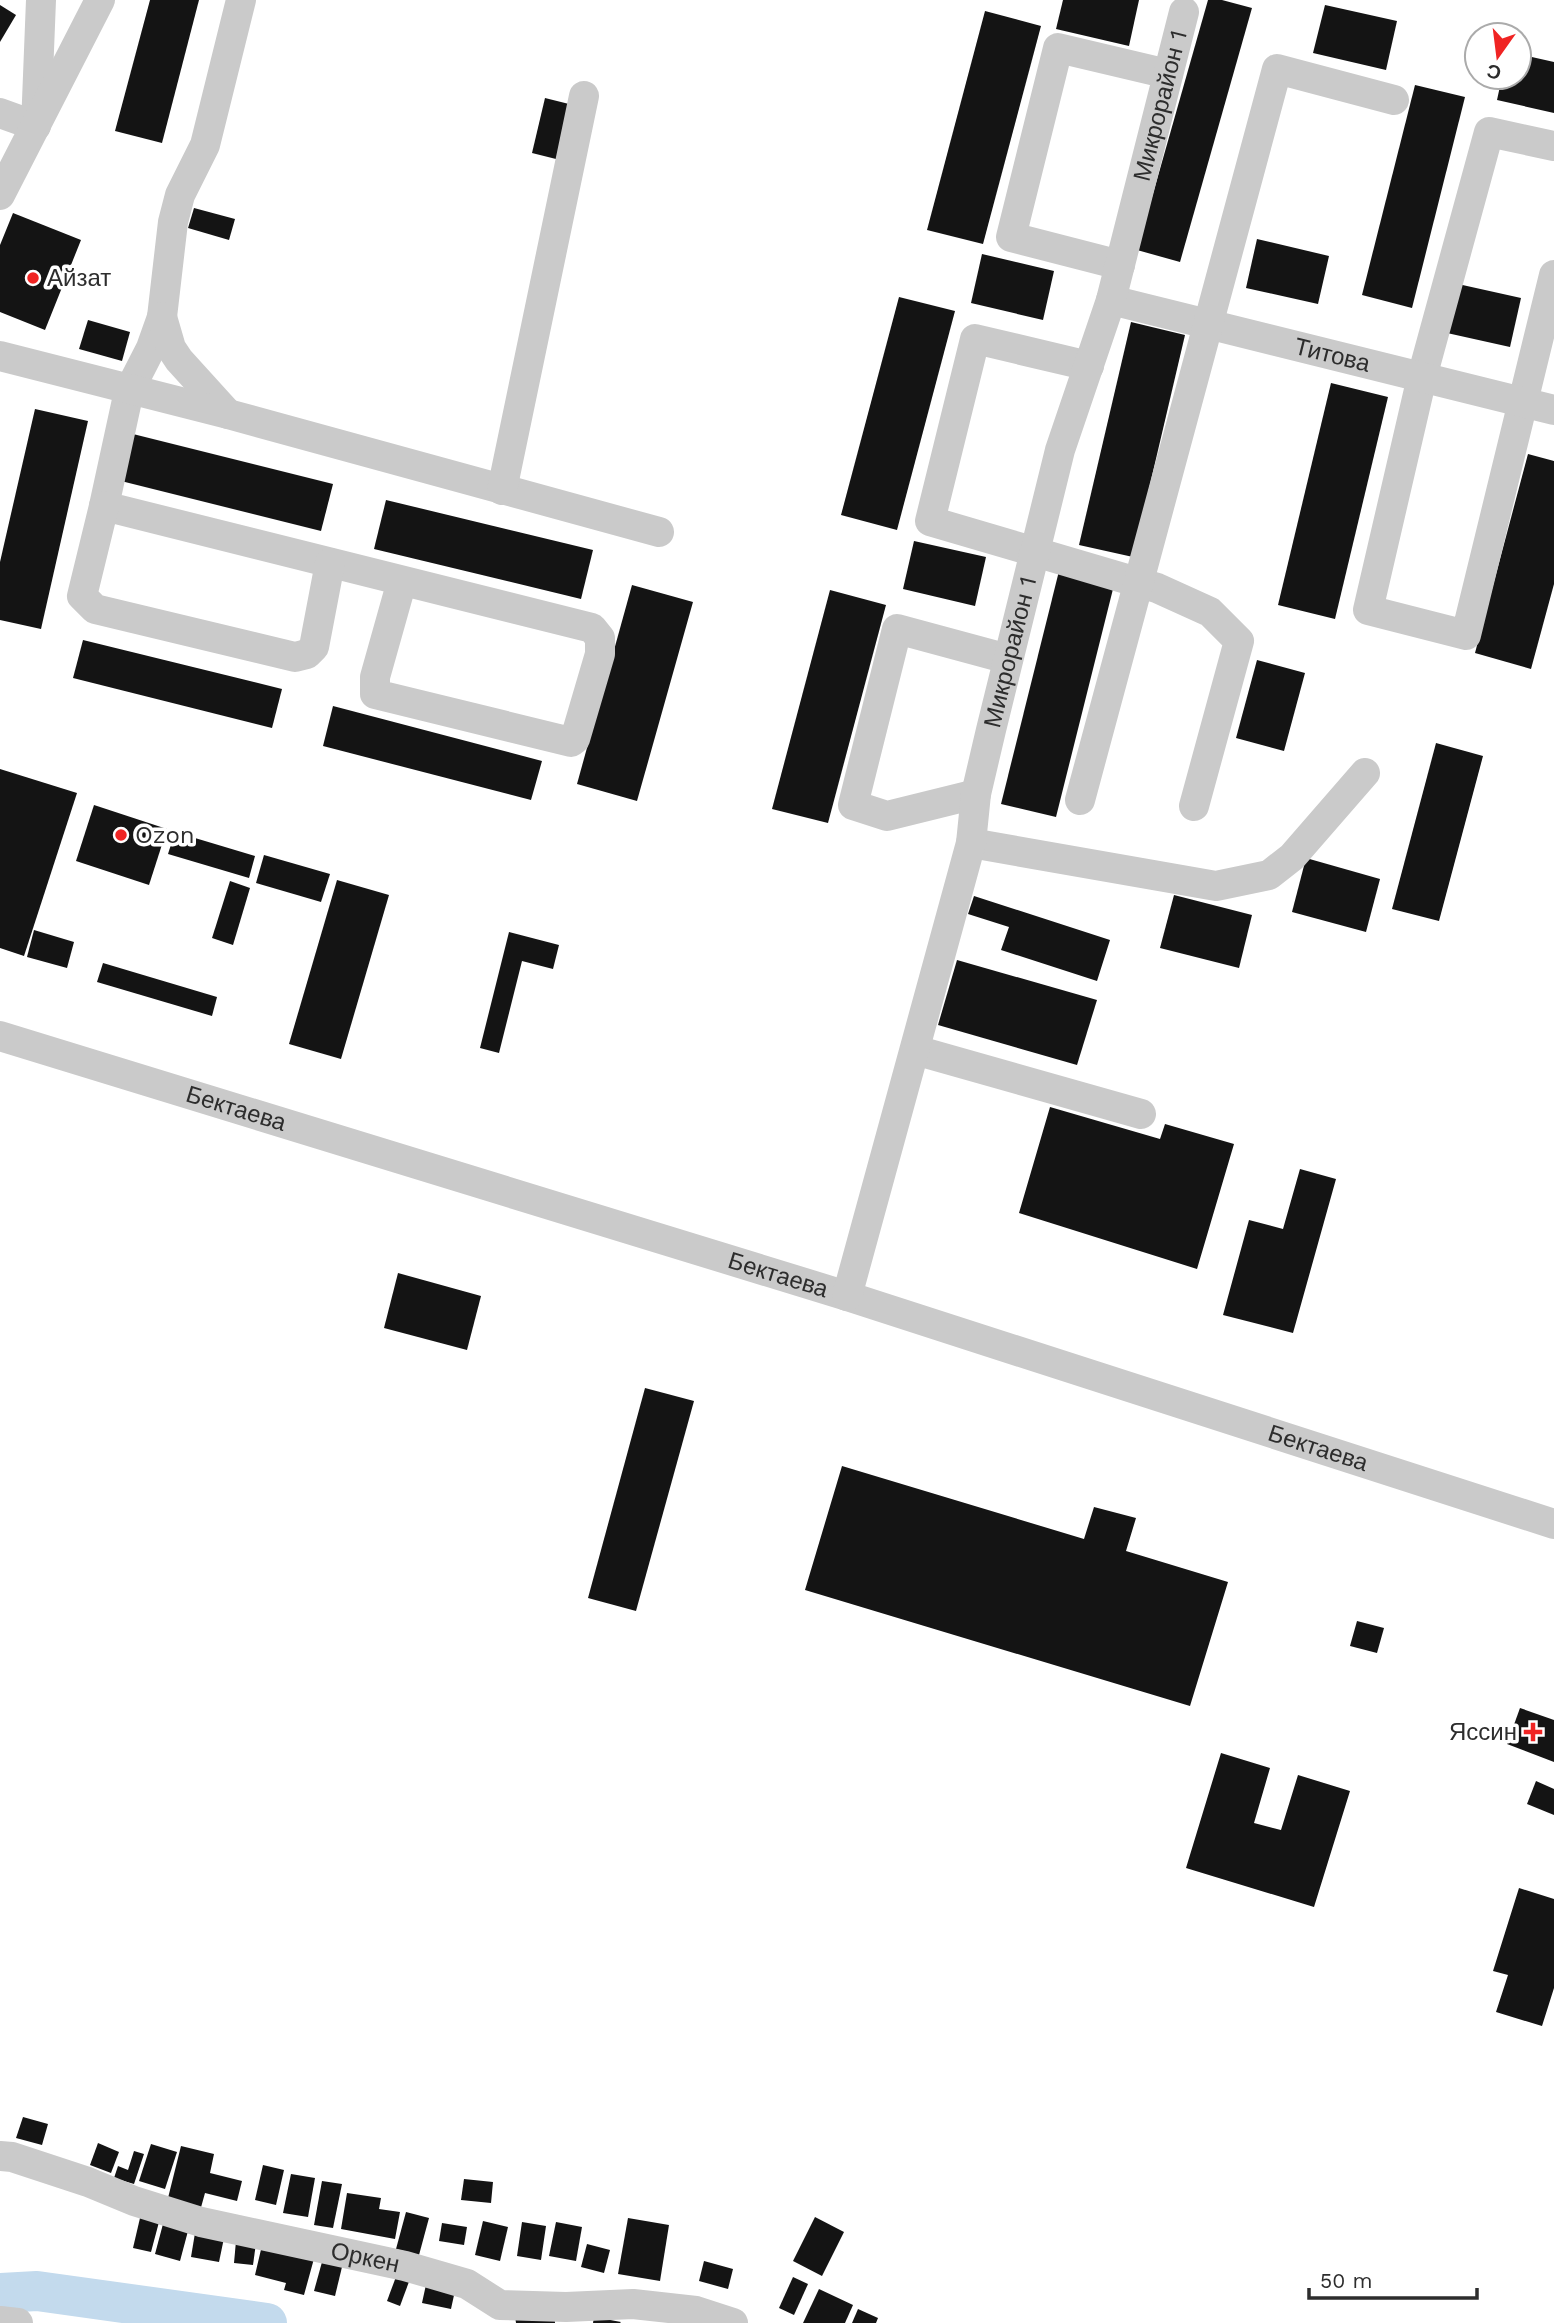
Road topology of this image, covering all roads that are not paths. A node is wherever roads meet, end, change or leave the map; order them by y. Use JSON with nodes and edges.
{"nodes":[{"id":1,"x":41,"y":0,"type":"edge"},
{"id":2,"x":100,"y":0,"type":"edge"},
{"id":3,"x":241,"y":0,"type":"edge"},
{"id":4,"x":1184,"y":12,"type":"dead end"},
{"id":5,"x":1168,"y":74,"type":"junction"},
{"id":6,"x":584,"y":96,"type":"dead end"},
{"id":7,"x":1394,"y":100,"type":"dead end"},
{"id":8,"x":0,"y":113,"type":"edge"},
{"id":9,"x":36,"y":126,"type":"junction"},
{"id":10,"x":1554,"y":146,"type":"edge"},
{"id":11,"x":0,"y":195,"type":"edge"},
{"id":12,"x":1120,"y":265,"type":"junction"},
{"id":13,"x":1554,"y":275,"type":"edge"},
{"id":14,"x":1111,"y":300,"type":"junction"},
{"id":15,"x":162,"y":317,"type":"junction"},
{"id":16,"x":1207,"y":324,"type":"junction"},
{"id":17,"x":0,"y":356,"type":"edge"},
{"id":18,"x":1544,"y":360,"type":"edge"},
{"id":19,"x":1089,"y":366,"type":"junction"},
{"id":20,"x":1422,"y":377,"type":"junction"},
{"id":21,"x":129,"y":391,"type":"junction"},
{"id":22,"x":1524,"y":403,"type":"junction"},
{"id":23,"x":1554,"y":410,"type":"edge"},
{"id":24,"x":228,"y":414,"type":"junction"},
{"id":25,"x":502,"y":490,"type":"junction"},
{"id":26,"x":104,"y":506,"type":"junction"},
{"id":27,"x":659,"y":532,"type":"dead end"},
{"id":28,"x":1035,"y":552,"type":"junction"},
{"id":29,"x":330,"y":563,"type":"junction"},
{"id":30,"x":402,"y":581,"type":"junction"},
{"id":31,"x":1138,"y":583,"type":"junction"},
{"id":32,"x":1008,"y":659,"type":"junction"},
{"id":33,"x":1365,"y":773,"type":"dead end"},
{"id":34,"x":976,"y":794,"type":"junction"},
{"id":35,"x":1080,"y":800,"type":"dead end"},
{"id":36,"x":1194,"y":806,"type":"dead end"},
{"id":37,"x":971,"y":844,"type":"junction"},
{"id":38,"x":0,"y":1036,"type":"edge"},
{"id":39,"x":915,"y":1049,"type":"junction"},
{"id":40,"x":1141,"y":1114,"type":"dead end"},
{"id":41,"x":847,"y":1296,"type":"junction"},
{"id":42,"x":1554,"y":1524,"type":"edge"},
{"id":43,"x":0,"y":2156,"type":"edge"},
{"id":44,"x":495,"y":2314,"type":"edge"},
{"id":45,"x":0,"y":2321,"type":"edge"},
{"id":46,"x":18,"y":2323,"type":"edge"},
{"id":47,"x":733,"y":2323,"type":"edge"}],
"edges":[{"from":1,"to":9,"type":"street"},
{"from":2,"to":9,"type":"street"},
{"from":3,"to":15,"type":"street"},
{"from":4,"to":5,"type":"street","name":"Микрорайон 1"},
{"from":5,"to":12,"type":"street","name":"Микрорайон 1"},
{"from":5,"to":12,"type":"street"},
{"from":6,"to":25,"type":"street"},
{"from":7,"to":16,"type":"street"},
{"from":8,"to":9,"type":"street"},
{"from":9,"to":11,"type":"street"},
{"from":10,"to":20,"type":"street"},
{"from":12,"to":14,"type":"street","name":"Микрорайон 1"},
{"from":13,"to":18,"type":"street"},
{"from":14,"to":16,"type":"street","name":"Титова"},
{"from":14,"to":19,"type":"street","name":"Микрорайон 1"},
{"from":15,"to":21,"type":"street"},
{"from":15,"to":24,"type":"street"},
{"from":16,"to":20,"type":"street","name":"Титова"},
{"from":16,"to":31,"type":"street"},
{"from":17,"to":21,"type":"street"},
{"from":18,"to":22,"type":"street"},
{"from":19,"to":28,"type":"street","name":"Микрорайон 1"},
{"from":19,"to":28,"type":"street"},
{"from":20,"to":22,"type":"street","name":"Титова"},
{"from":20,"to":22,"type":"street"},
{"from":21,"to":24,"type":"street"},
{"from":21,"to":26,"type":"street"},
{"from":22,"to":23,"type":"street","name":"Титова"},
{"from":24,"to":25,"type":"street"},
{"from":25,"to":27,"type":"street"},
{"from":26,"to":29,"type":"street"},
{"from":26,"to":29,"type":"street"},
{"from":28,"to":31,"type":"street"},
{"from":28,"to":32,"type":"street","name":"Микрорайон 1"},
{"from":29,"to":30,"type":"street"},
{"from":30,"to":30,"type":"street"},
{"from":31,"to":35,"type":"street"},
{"from":31,"to":36,"type":"street"},
{"from":32,"to":34,"type":"street","name":"Микрорайон 1"},
{"from":32,"to":34,"type":"street"},
{"from":33,"to":37,"type":"street"},
{"from":34,"to":37,"type":"street","name":"Микрорайон 1"},
{"from":37,"to":39,"type":"street","name":"Микрорайон 1"},
{"from":38,"to":41,"type":"street","name":"Бектаева"},
{"from":39,"to":40,"type":"street"},
{"from":39,"to":41,"type":"street","name":"Микрорайон 1"},
{"from":41,"to":42,"type":"street","name":"Бектаева"},
{"from":43,"to":44,"type":"street","name":"Оркен"},
{"from":44,"to":47,"type":"street","name":"Оркен"},
{"from":45,"to":46,"type":"street"}]}
